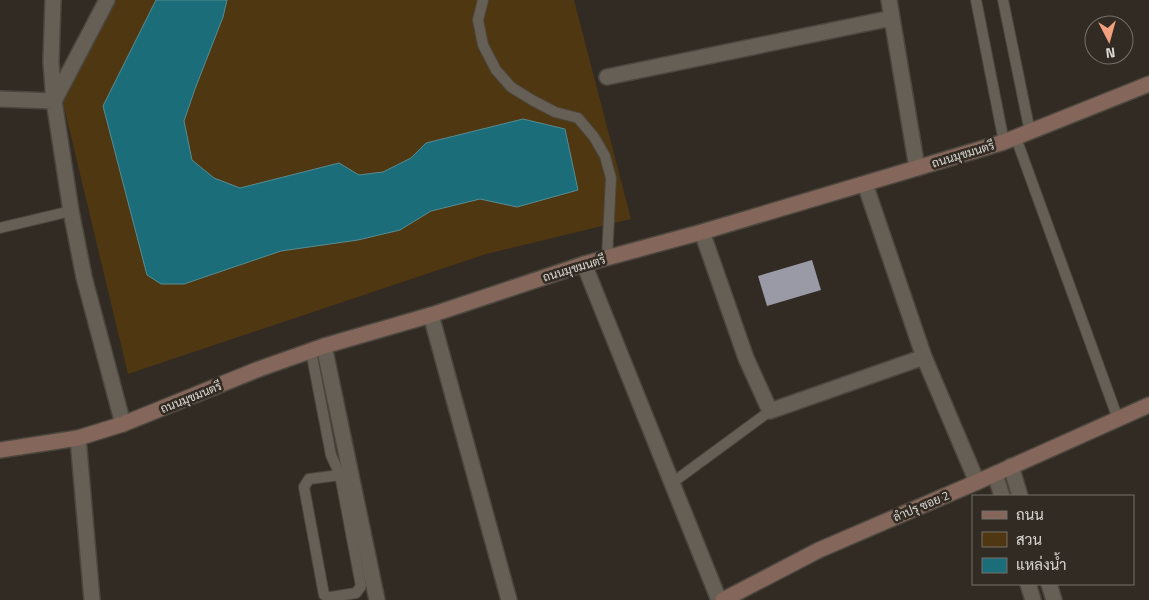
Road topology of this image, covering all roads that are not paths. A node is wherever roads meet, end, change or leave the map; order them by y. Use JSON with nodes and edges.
{"nodes":[{"id":1,"x":53,"y":0,"type":"edge"},
{"id":2,"x":107,"y":0,"type":"edge"},
{"id":3,"x":483,"y":0,"type":"edge"},
{"id":4,"x":889,"y":0,"type":"edge"},
{"id":5,"x":976,"y":0,"type":"edge"},
{"id":6,"x":1003,"y":0,"type":"edge"},
{"id":7,"x":892,"y":18,"type":"junction"},
{"id":8,"x":607,"y":77,"type":"dead end"},
{"id":9,"x":1149,"y":84,"type":"edge"},
{"id":10,"x":0,"y":99,"type":"edge"},
{"id":11,"x":54,"y":101,"type":"junction"},
{"id":12,"x":1016,"y":137,"type":"junction"},
{"id":13,"x":917,"y":168,"type":"junction"},
{"id":14,"x":865,"y":184,"type":"junction"},
{"id":15,"x":71,"y":211,"type":"junction"},
{"id":16,"x":0,"y":228,"type":"edge"},
{"id":17,"x":702,"y":232,"type":"junction"},
{"id":18,"x":608,"y":258,"type":"junction"},
{"id":19,"x":584,"y":264,"type":"junction"},
{"id":20,"x":431,"y":315,"type":"junction"},
{"id":21,"x":318,"y":349,"type":"junction"},
{"id":22,"x":924,"y":357,"type":"junction"},
{"id":23,"x":1149,"y":407,"type":"edge"},
{"id":24,"x":770,"y":411,"type":"junction"},
{"id":25,"x":1118,"y":419,"type":"junction"},
{"id":26,"x":123,"y":424,"type":"junction"},
{"id":27,"x":78,"y":438,"type":"junction"},
{"id":28,"x":0,"y":450,"type":"edge"},
{"id":29,"x":1011,"y":466,"type":"junction"},
{"id":30,"x":995,"y":474,"type":"junction"},
{"id":31,"x":340,"y":475,"type":"junction"},
{"id":32,"x":977,"y":482,"type":"junction"},
{"id":33,"x":672,"y":483,"type":"junction"},
{"id":34,"x":1002,"y":495,"type":"edge"},
{"id":35,"x":1020,"y":495,"type":"edge"},
{"id":36,"x":1028,"y":585,"type":"edge"},
{"id":37,"x":1049,"y":585,"type":"edge"},
{"id":38,"x":92,"y":600,"type":"edge"},
{"id":39,"x":377,"y":600,"type":"edge"},
{"id":40,"x":509,"y":600,"type":"edge"},
{"id":41,"x":721,"y":600,"type":"edge"},
{"id":42,"x":1033,"y":600,"type":"edge"},
{"id":43,"x":1054,"y":600,"type":"edge"}],
"edges":[{"from":1,"to":11,"type":"street"},
{"from":2,"to":11,"type":"street"},
{"from":3,"to":18,"type":"lane"},
{"from":4,"to":7,"type":"street"},
{"from":5,"to":12,"type":"lane"},
{"from":6,"to":12,"type":"lane"},
{"from":7,"to":8,"type":"street"},
{"from":7,"to":13,"type":"street"},
{"from":9,"to":12,"type":"main road","name":"ถนนมุขมนตรี"},
{"from":10,"to":11,"type":"street"},
{"from":11,"to":15,"type":"street"},
{"from":12,"to":13,"type":"main road","name":"ถนนมุขมนตรี"},
{"from":12,"to":25,"type":"lane"},
{"from":13,"to":14,"type":"main road","name":"ถนนมุขมนตรี"},
{"from":14,"to":17,"type":"main road","name":"ถนนมุขมนตรี"},
{"from":14,"to":22,"type":"street"},
{"from":15,"to":16,"type":"lane"},
{"from":15,"to":26,"type":"street"},
{"from":17,"to":18,"type":"main road","name":"ถนนมุขมนตรี"},
{"from":17,"to":24,"type":"street"},
{"from":18,"to":19,"type":"main road","name":"ถนนมุขมนตรี"},
{"from":19,"to":20,"type":"main road","name":"ถนนมุขมนตรี"},
{"from":19,"to":33,"type":"street"},
{"from":20,"to":21,"type":"main road","name":"ถนนมุขมนตรี"},
{"from":20,"to":40,"type":"street"},
{"from":21,"to":26,"type":"main road","name":"ถนนมุขมนตรี"},
{"from":21,"to":31,"type":"lane"},
{"from":21,"to":39,"type":"street"},
{"from":22,"to":24,"type":"street"},
{"from":22,"to":32,"type":"street"},
{"from":23,"to":25,"type":"main road","name":"ลำปรุ ซอย 2"},
{"from":24,"to":33,"type":"lane"},
{"from":25,"to":29,"type":"main road","name":"ลำปรุ ซอย 2"},
{"from":26,"to":27,"type":"main road","name":"ถนนมุขมนตรี"},
{"from":27,"to":28,"type":"main road","name":"ถนนมุขมนตรี"},
{"from":27,"to":38,"type":"street"},
{"from":29,"to":30,"type":"main road","name":"ลำปรุ ซอย 2"},
{"from":29,"to":35,"type":"street"},
{"from":30,"to":32,"type":"main road","name":"ลำปรุ ซอย 2"},
{"from":30,"to":34,"type":"street"},
{"from":31,"to":31,"type":"lane"},
{"from":32,"to":41,"type":"main road","name":"ลำปรุ ซอย 2"},
{"from":33,"to":41,"type":"street"},
{"from":36,"to":42,"type":"street"},
{"from":37,"to":43,"type":"street"}]}
